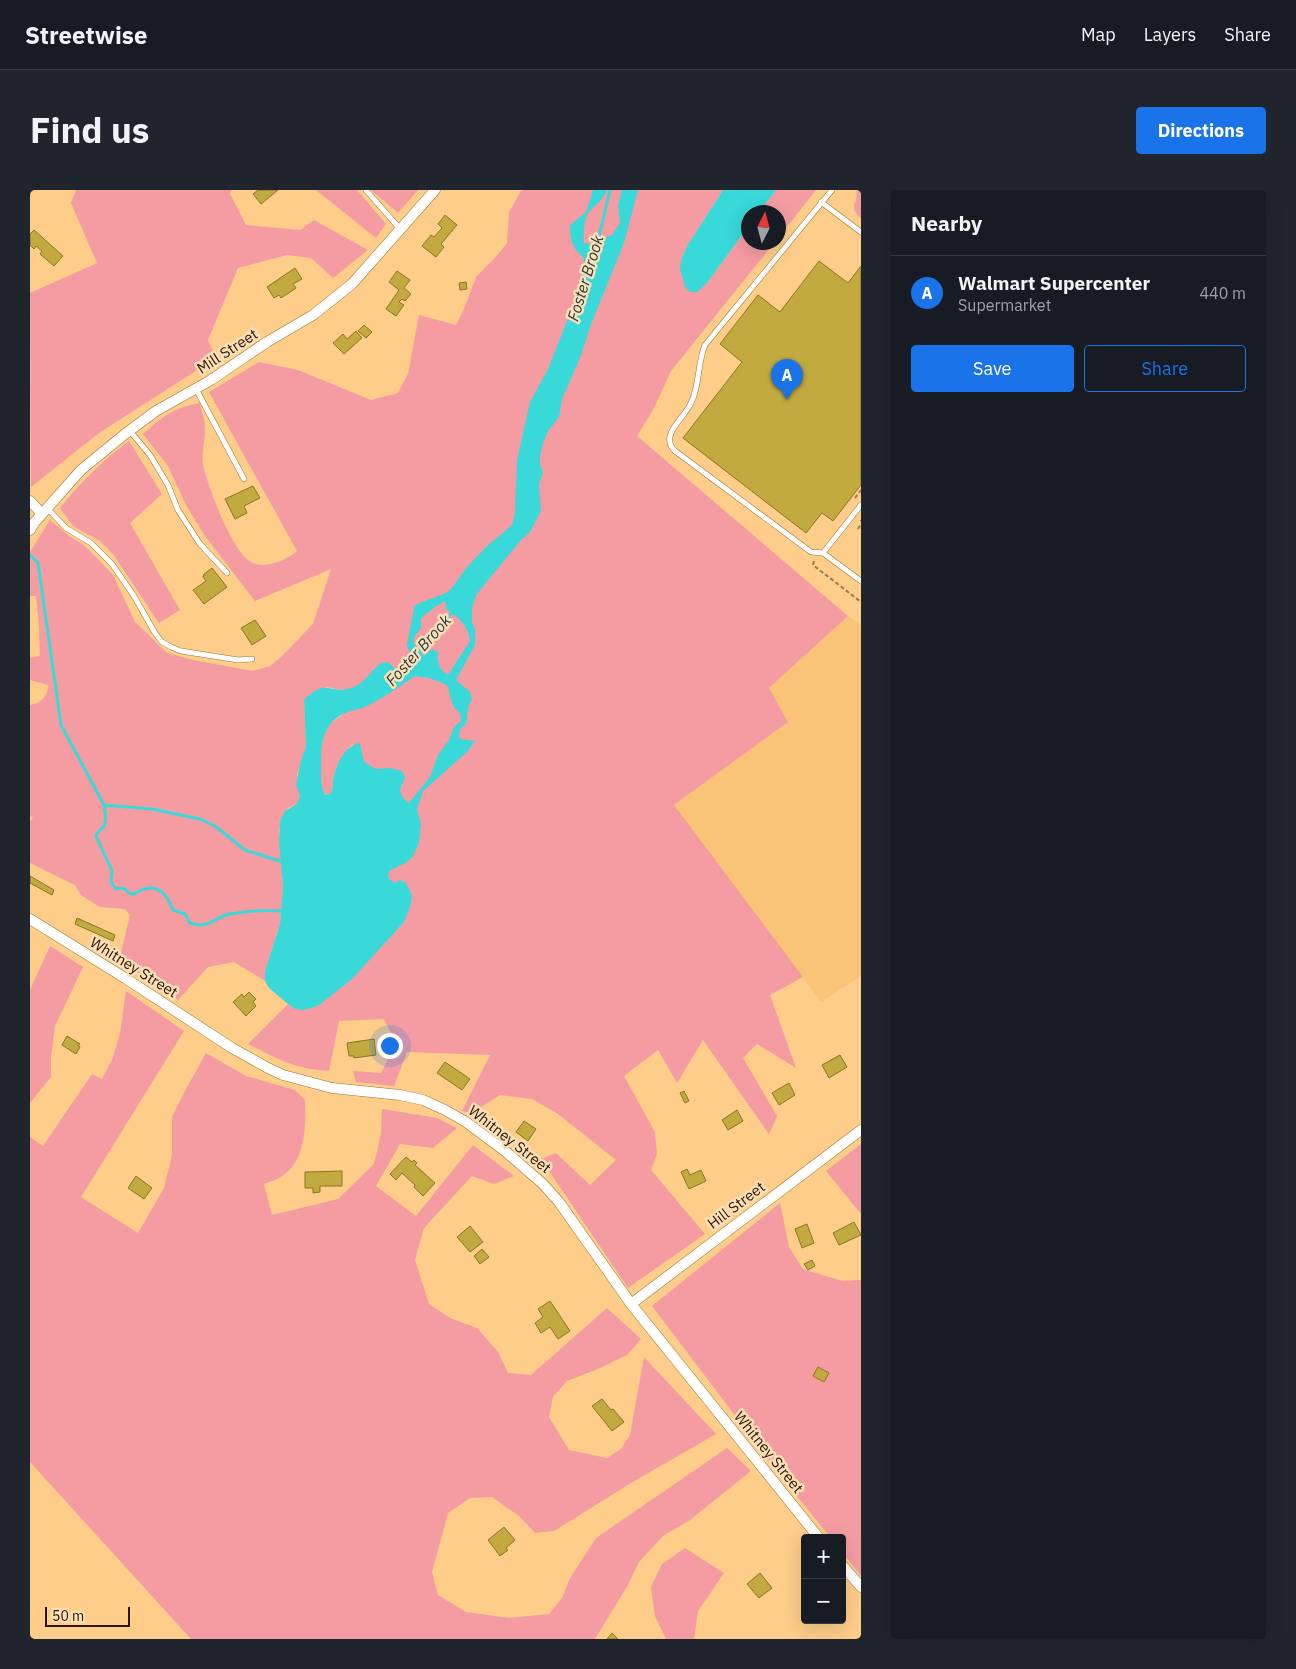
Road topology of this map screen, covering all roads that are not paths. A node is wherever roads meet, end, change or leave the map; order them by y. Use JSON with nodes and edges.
{"nodes":[{"id":1,"x":366,"y":190,"type":"edge"},
{"id":2,"x":435,"y":190,"type":"edge"},
{"id":3,"x":832,"y":190,"type":"edge"},
{"id":4,"x":822,"y":202,"type":"junction"},
{"id":5,"x":401,"y":229,"type":"junction"},
{"id":6,"x":861,"y":232,"type":"edge"},
{"id":7,"x":196,"y":388,"type":"junction"},
{"id":8,"x":130,"y":430,"type":"junction"},
{"id":9,"x":244,"y":479,"type":"dead end"},
{"id":10,"x":30,"y":501,"type":"edge"},
{"id":11,"x":861,"y":505,"type":"edge"},
{"id":12,"x":44,"y":511,"type":"junction"},
{"id":13,"x":30,"y":530,"type":"edge"},
{"id":14,"x":824,"y":554,"type":"junction"},
{"id":15,"x":227,"y":574,"type":"dead end"},
{"id":16,"x":861,"y":582,"type":"edge"},
{"id":17,"x":252,"y":659,"type":"dead end"},
{"id":18,"x":30,"y":919,"type":"edge"},
{"id":19,"x":861,"y":1130,"type":"edge"},
{"id":20,"x":630,"y":1304,"type":"junction"},
{"id":21,"x":817,"y":1534,"type":"edge"},
{"id":22,"x":846,"y":1570,"type":"edge"},
{"id":23,"x":861,"y":1587,"type":"edge"}],
"edges":[{"from":1,"to":5,"type":"lane"},
{"from":2,"to":5,"type":"street","name":"Mill Street"},
{"from":3,"to":4,"type":"lane"},
{"from":4,"to":6,"type":"lane"},
{"from":4,"to":14,"type":"lane"},
{"from":5,"to":7,"type":"street","name":"Mill Street"},
{"from":7,"to":8,"type":"street","name":"Mill Street"},
{"from":7,"to":9,"type":"lane"},
{"from":8,"to":12,"type":"street","name":"Mill Street"},
{"from":8,"to":15,"type":"lane"},
{"from":10,"to":12,"type":"street"},
{"from":11,"to":14,"type":"lane"},
{"from":12,"to":13,"type":"street","name":"Mill Street"},
{"from":12,"to":17,"type":"lane"},
{"from":14,"to":16,"type":"lane"},
{"from":18,"to":20,"type":"street","name":"Whitney Street"},
{"from":19,"to":20,"type":"street","name":"Hill Street"},
{"from":20,"to":21,"type":"street","name":"Whitney Street"},
{"from":22,"to":23,"type":"street"}]}
